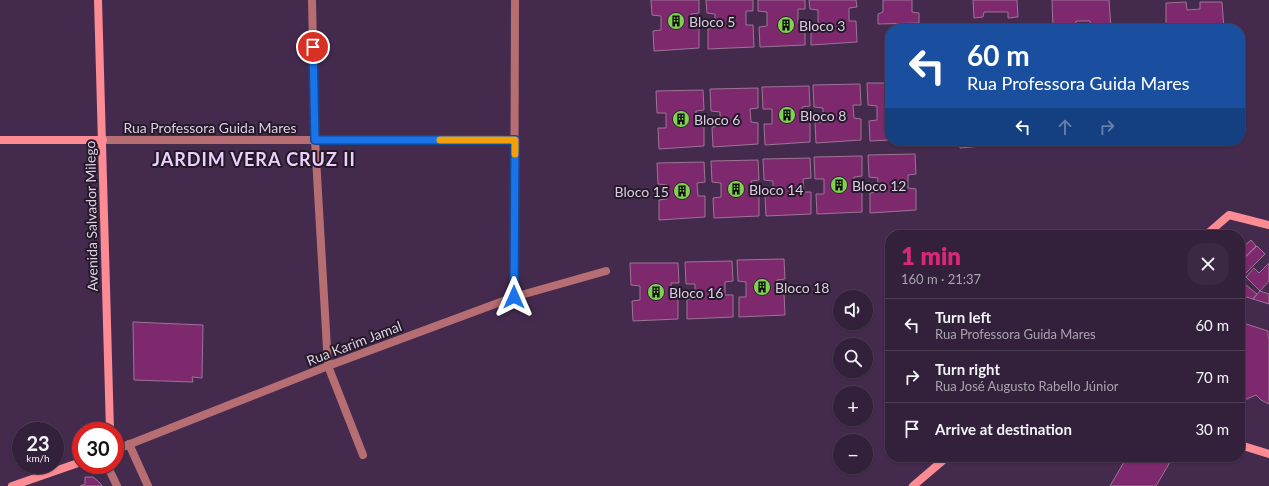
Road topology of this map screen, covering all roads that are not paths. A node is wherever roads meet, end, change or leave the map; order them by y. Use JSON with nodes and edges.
{"nodes":[{"id":1,"x":98,"y":0,"type":"edge"},
{"id":2,"x":312,"y":0,"type":"edge"},
{"id":3,"x":515,"y":0,"type":"edge"},
{"id":4,"x":0,"y":140,"type":"edge"},
{"id":5,"x":103,"y":140,"type":"junction"},
{"id":6,"x":315,"y":140,"type":"junction"},
{"id":7,"x":515,"y":140,"type":"junction"},
{"id":8,"x":1269,"y":225,"type":"edge"},
{"id":9,"x":1212,"y":230,"type":"edge"},
{"id":10,"x":606,"y":271,"type":"dead end"},
{"id":11,"x":514,"y":297,"type":"junction"},
{"id":12,"x":328,"y":366,"type":"junction"},
{"id":13,"x":110,"y":422,"type":"edge"},
{"id":14,"x":129,"y":444,"type":"junction"},
{"id":15,"x":124,"y":446,"type":"edge"},
{"id":16,"x":1245,"y":447,"type":"edge"},
{"id":17,"x":1269,"y":454,"type":"edge"},
{"id":18,"x":363,"y":455,"type":"dead end"},
{"id":19,"x":941,"y":462,"type":"edge"},
{"id":20,"x":72,"y":465,"type":"edge"},
{"id":21,"x":111,"y":474,"type":"edge"},
{"id":22,"x":12,"y":486,"type":"edge"},
{"id":23,"x":117,"y":486,"type":"edge"},
{"id":24,"x":148,"y":486,"type":"edge"},
{"id":25,"x":913,"y":486,"type":"edge"}],
"edges":[{"from":1,"to":5,"type":"main road","name":"Avenida Salvador Milego"},
{"from":2,"to":6,"type":"street"},
{"from":3,"to":7,"type":"street"},
{"from":4,"to":5,"type":"main road","name":"Rua Professora Guida Mares"},
{"from":5,"to":6,"type":"street","name":"Rua Professora Guida Mares"},
{"from":5,"to":13,"type":"main road","name":"Avenida Salvador Milego"},
{"from":6,"to":7,"type":"street","name":"Rua Professora Guida Mares"},
{"from":6,"to":12,"type":"street"},
{"from":7,"to":11,"type":"street"},
{"from":8,"to":9,"type":"main road"},
{"from":10,"to":11,"type":"street","name":"Rua Karim Jamal"},
{"from":11,"to":12,"type":"street","name":"Rua Karim Jamal"},
{"from":12,"to":14,"type":"street","name":"Rua Karim Jamal"},
{"from":12,"to":18,"type":"street"},
{"from":14,"to":15,"type":"street","name":"Rua Karim Jamal"},
{"from":14,"to":24,"type":"street"},
{"from":16,"to":17,"type":"main road"},
{"from":19,"to":25,"type":"main road"},
{"from":20,"to":22,"type":"main road"},
{"from":21,"to":23,"type":"street"}]}
